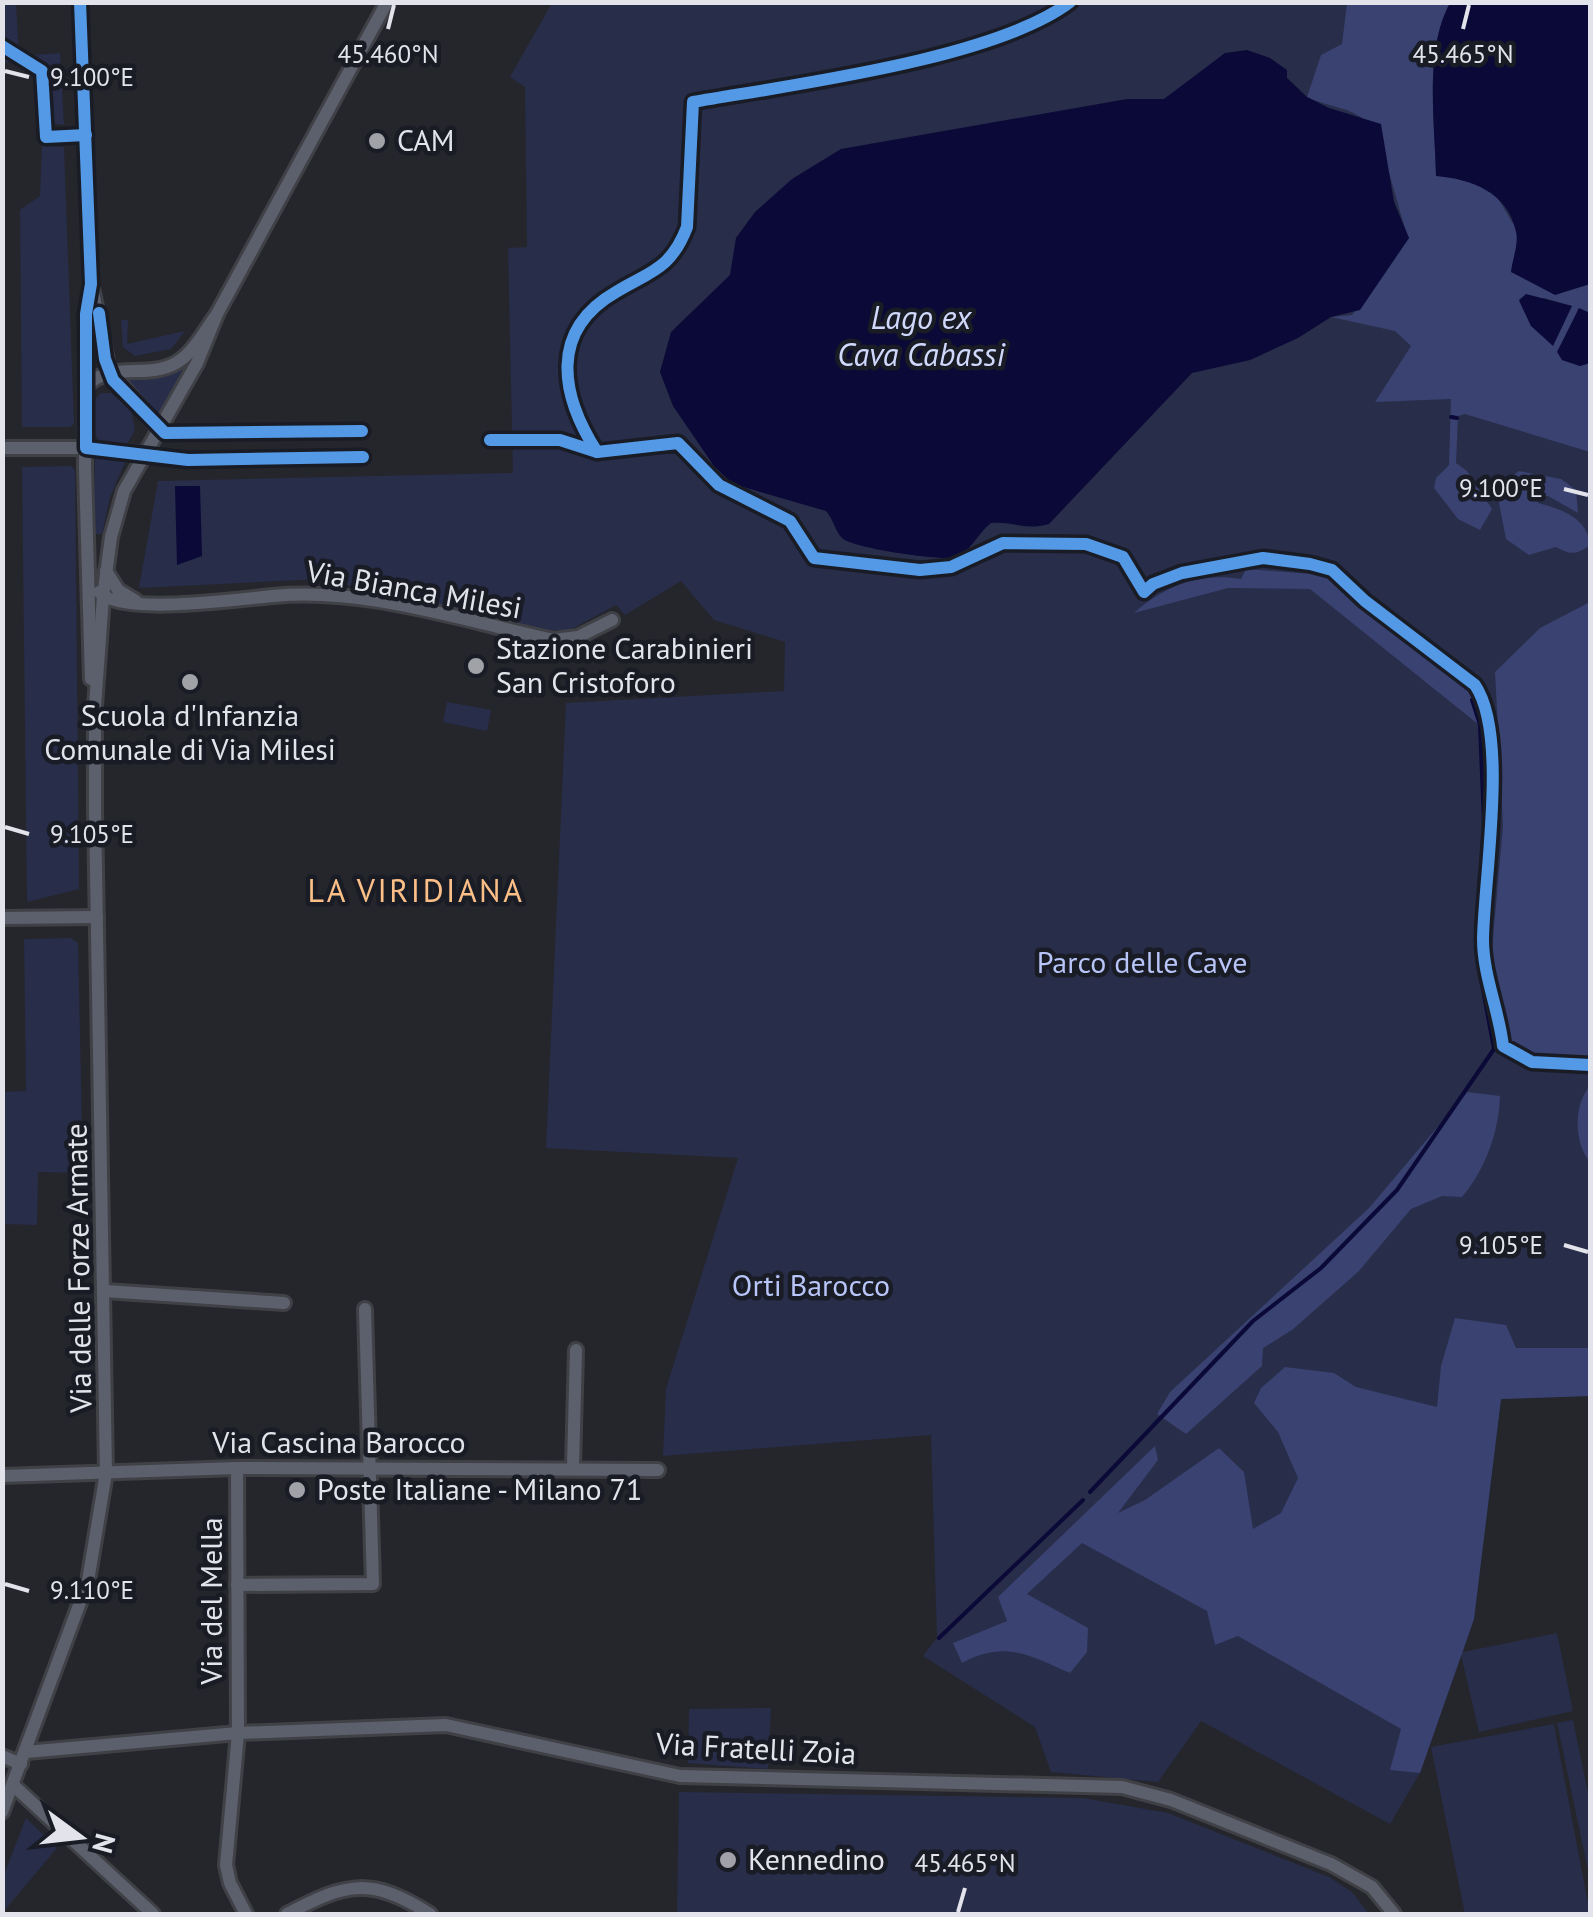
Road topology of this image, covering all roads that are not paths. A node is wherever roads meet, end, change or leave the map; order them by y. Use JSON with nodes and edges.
{"nodes":[{"id":1,"x":80,"y":2,"type":"edge"},
{"id":2,"x":387,"y":2,"type":"edge"},
{"id":3,"x":91,"y":284,"type":"junction"},
{"id":4,"x":216,"y":314,"type":"junction"},
{"id":5,"x":108,"y":371,"type":"junction"},
{"id":6,"x":86,"y":386,"type":"junction"},
{"id":7,"x":160,"y":430,"type":"junction"},
{"id":8,"x":2,"y":448,"type":"edge"},
{"id":9,"x":86,"y":448,"type":"junction"},
{"id":10,"x":144,"y":454,"type":"junction"},
{"id":11,"x":86,"y":543,"type":"junction"},
{"id":12,"x":106,"y":571,"type":"junction"},
{"id":13,"x":103,"y":598,"type":"junction"},
{"id":14,"x":143,"y":604,"type":"junction"},
{"id":15,"x":612,"y":620,"type":"dead end"},
{"id":16,"x":95,"y":706,"type":"junction"},
{"id":17,"x":97,"y":917,"type":"junction"},
{"id":18,"x":2,"y":918,"type":"edge"},
{"id":19,"x":104,"y":1291,"type":"junction"},
{"id":20,"x":284,"y":1303,"type":"dead end"},
{"id":21,"x":365,"y":1310,"type":"dead end"},
{"id":22,"x":576,"y":1350,"type":"dead end"},
{"id":23,"x":573,"y":1467,"type":"junction"},
{"id":24,"x":236,"y":1468,"type":"junction"},
{"id":25,"x":370,"y":1468,"type":"junction"},
{"id":26,"x":658,"y":1470,"type":"dead end"},
{"id":27,"x":106,"y":1473,"type":"junction"},
{"id":28,"x":2,"y":1476,"type":"edge"},
{"id":29,"x":237,"y":1586,"type":"junction"},
{"id":30,"x":238,"y":1733,"type":"junction"},
{"id":31,"x":2,"y":1756,"type":"edge"},
{"id":32,"x":23,"y":1758,"type":"junction"},
{"id":33,"x":13,"y":1785,"type":"junction"},
{"id":34,"x":2,"y":1812,"type":"edge"},
{"id":35,"x":153,"y":1914,"type":"edge"},
{"id":36,"x":246,"y":1914,"type":"edge"},
{"id":37,"x":287,"y":1914,"type":"edge"},
{"id":38,"x":430,"y":1914,"type":"edge"},
{"id":39,"x":1394,"y":1914,"type":"edge"}],
"edges":[{"from":1,"to":3,"type":"street"},
{"from":2,"to":4,"type":"street","name":"Via delle Forze Armate"},
{"from":3,"to":5,"type":"street"},
{"from":3,"to":6,"type":"street"},
{"from":4,"to":5,"type":"street","name":"Via delle Forze Armate"},
{"from":4,"to":7,"type":"street","name":"Via delle Forze Armate"},
{"from":5,"to":6,"type":"street","name":"Via delle Forze Armate"},
{"from":5,"to":7,"type":"street"},
{"from":6,"to":9,"type":"street","name":"Via delle Forze Armate"},
{"from":7,"to":10,"type":"street","name":"Via delle Forze Armate"},
{"from":8,"to":9,"type":"street"},
{"from":9,"to":10,"type":"street"},
{"from":9,"to":11,"type":"street","name":"Via delle Forze Armate"},
{"from":10,"to":12,"type":"street","name":"Via delle Forze Armate"},
{"from":11,"to":13,"type":"street"},
{"from":11,"to":16,"type":"street","name":"Via delle Forze Armate"},
{"from":12,"to":13,"type":"street","name":"Via delle Forze Armate"},
{"from":12,"to":14,"type":"street"},
{"from":13,"to":14,"type":"street","name":"Via Bianca Milesi"},
{"from":13,"to":16,"type":"street","name":"Via delle Forze Armate"},
{"from":14,"to":15,"type":"street","name":"Via Bianca Milesi"},
{"from":16,"to":17,"type":"street","name":"Via delle Forze Armate"},
{"from":17,"to":18,"type":"street"},
{"from":17,"to":19,"type":"street","name":"Via delle Forze Armate"},
{"from":19,"to":20,"type":"street"},
{"from":19,"to":27,"type":"street","name":"Via delle Forze Armate"},
{"from":21,"to":25,"type":"street"},
{"from":22,"to":23,"type":"street"},
{"from":23,"to":25,"type":"street","name":"Via Cascina Barocco"},
{"from":23,"to":26,"type":"street","name":"Via Cascina Barocco"},
{"from":24,"to":25,"type":"street","name":"Via Cascina Barocco"},
{"from":24,"to":27,"type":"street","name":"Via Cascina Barocco"},
{"from":24,"to":29,"type":"street","name":"Via del Mella"},
{"from":25,"to":29,"type":"street"},
{"from":27,"to":28,"type":"street","name":"Via Cascina Barocco"},
{"from":27,"to":32,"type":"street","name":"Via delle Forze Armate"},
{"from":29,"to":30,"type":"street","name":"Via del Mella"},
{"from":30,"to":32,"type":"street","name":"Via Fratelli Zoia"},
{"from":30,"to":36,"type":"street","name":"Via del Mella"},
{"from":30,"to":39,"type":"street","name":"Via Fratelli Zoia"},
{"from":31,"to":32,"type":"street"},
{"from":32,"to":33,"type":"street","name":"Via delle Forze Armate"},
{"from":33,"to":34,"type":"street","name":"Via delle Forze Armate"},
{"from":33,"to":35,"type":"street"},
{"from":37,"to":38,"type":"street"}]}
